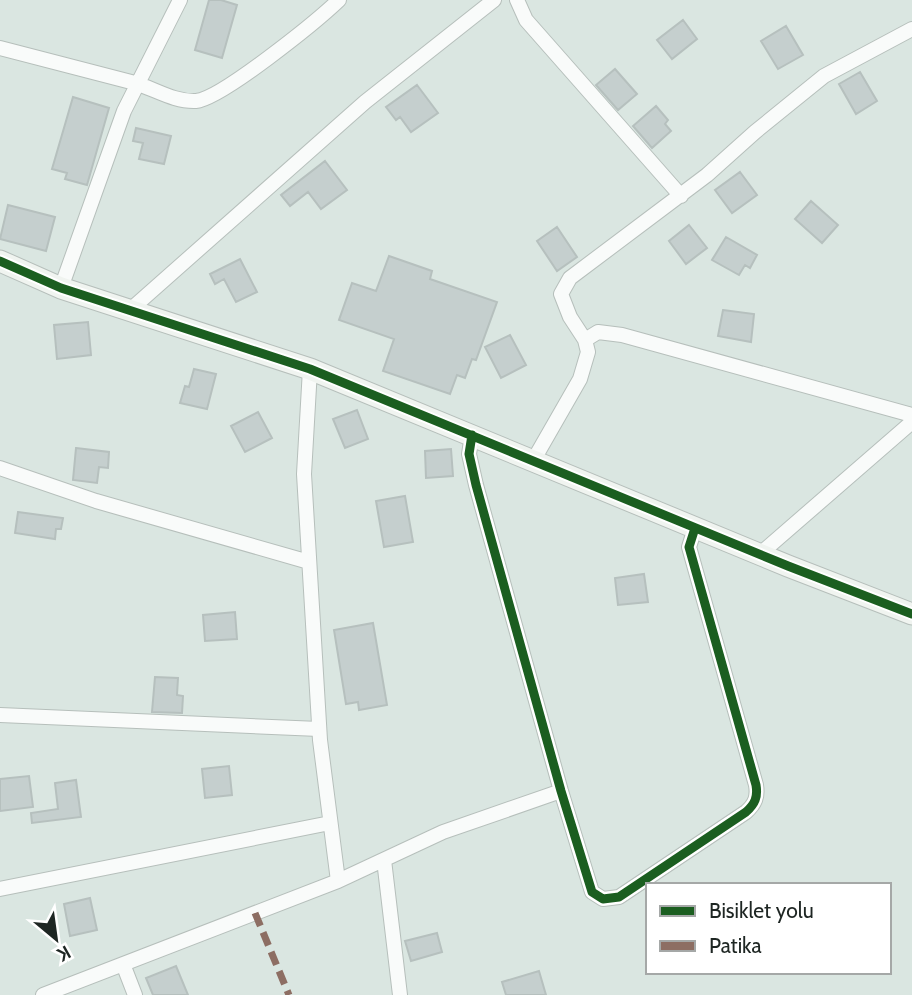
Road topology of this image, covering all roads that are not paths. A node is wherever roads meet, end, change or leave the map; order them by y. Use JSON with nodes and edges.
{"nodes":[{"id":1,"x":180,"y":0,"type":"edge"},
{"id":2,"x":339,"y":0,"type":"edge"},
{"id":3,"x":494,"y":0,"type":"edge"},
{"id":4,"x":517,"y":0,"type":"edge"},
{"id":5,"x":912,"y":29,"type":"edge"},
{"id":6,"x":0,"y":48,"type":"edge"},
{"id":7,"x":138,"y":84,"type":"junction"},
{"id":8,"x":681,"y":196,"type":"junction"},
{"id":9,"x":0,"y":261,"type":"edge"},
{"id":10,"x":61,"y":288,"type":"junction"},
{"id":11,"x":129,"y":311,"type":"junction"},
{"id":12,"x":585,"y":340,"type":"junction"},
{"id":13,"x":310,"y":369,"type":"junction"},
{"id":14,"x":912,"y":415,"type":"edge"},
{"id":15,"x":912,"y":422,"type":"edge"},
{"id":16,"x":472,"y":435,"type":"junction"},
{"id":17,"x":533,"y":461,"type":"junction"},
{"id":18,"x":0,"y":468,"type":"edge"},
{"id":19,"x":695,"y":528,"type":"junction"},
{"id":20,"x":760,"y":554,"type":"junction"},
{"id":21,"x":309,"y":562,"type":"junction"},
{"id":22,"x":912,"y":614,"type":"edge"},
{"id":23,"x":0,"y":715,"type":"edge"},
{"id":24,"x":319,"y":729,"type":"junction"},
{"id":25,"x":561,"y":791,"type":"junction"},
{"id":26,"x":330,"y":823,"type":"junction"},
{"id":27,"x":384,"y":860,"type":"junction"},
{"id":28,"x":338,"y":881,"type":"junction"},
{"id":29,"x":0,"y":889,"type":"edge"},
{"id":30,"x":123,"y":964,"type":"junction"},
{"id":31,"x":43,"y":995,"type":"edge"},
{"id":32,"x":135,"y":995,"type":"edge"},
{"id":33,"x":400,"y":995,"type":"edge"}],
"edges":[{"from":1,"to":7,"type":"street"},
{"from":2,"to":7,"type":"street"},
{"from":3,"to":11,"type":"street"},
{"from":4,"to":8,"type":"street"},
{"from":5,"to":8,"type":"street"},
{"from":6,"to":7,"type":"street"},
{"from":7,"to":10,"type":"street"},
{"from":8,"to":12,"type":"street"},
{"from":9,"to":10,"type":"street"},
{"from":10,"to":11,"type":"street"},
{"from":11,"to":13,"type":"street"},
{"from":12,"to":14,"type":"street"},
{"from":12,"to":17,"type":"street"},
{"from":13,"to":16,"type":"street"},
{"from":13,"to":21,"type":"street"},
{"from":15,"to":20,"type":"street"},
{"from":16,"to":17,"type":"street"},
{"from":16,"to":25,"type":"street"},
{"from":17,"to":19,"type":"street"},
{"from":18,"to":21,"type":"street"},
{"from":19,"to":20,"type":"street"},
{"from":19,"to":25,"type":"street"},
{"from":20,"to":22,"type":"street"},
{"from":21,"to":24,"type":"street"},
{"from":23,"to":24,"type":"street"},
{"from":24,"to":26,"type":"street"},
{"from":25,"to":27,"type":"street"},
{"from":26,"to":28,"type":"street"},
{"from":26,"to":29,"type":"street"},
{"from":27,"to":28,"type":"street"},
{"from":27,"to":33,"type":"street"},
{"from":28,"to":30,"type":"street"},
{"from":30,"to":31,"type":"street"},
{"from":30,"to":32,"type":"street"}]}
